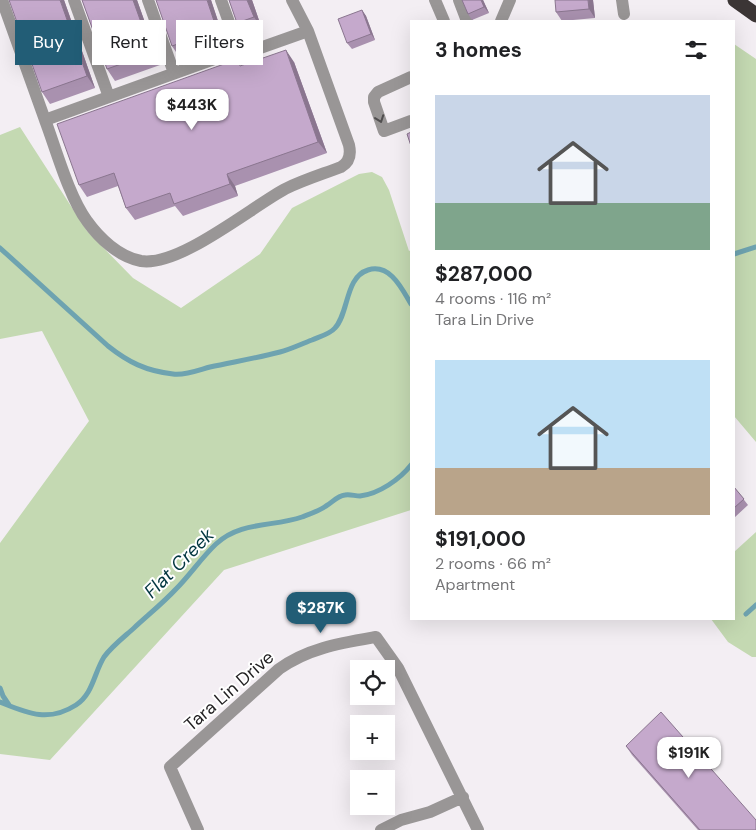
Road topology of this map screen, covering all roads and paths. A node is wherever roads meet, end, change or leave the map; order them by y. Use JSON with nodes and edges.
{"nodes":[{"id":1,"x":2,"y":0,"type":"edge"},
{"id":2,"x":74,"y":0,"type":"edge"},
{"id":3,"x":148,"y":0,"type":"edge"},
{"id":4,"x":221,"y":0,"type":"edge"},
{"id":5,"x":292,"y":0,"type":"edge"},
{"id":6,"x":434,"y":0,"type":"edge"},
{"id":7,"x":459,"y":0,"type":"edge"},
{"id":8,"x":510,"y":0,"type":"edge"},
{"id":9,"x":622,"y":0,"type":"edge"},
{"id":10,"x":734,"y":0,"type":"edge"},
{"id":11,"x":624,"y":14,"type":"dead end"},
{"id":12,"x":756,"y":15,"type":"edge"},
{"id":13,"x":228,"y":20,"type":"edge"},
{"id":14,"x":444,"y":20,"type":"edge"},
{"id":15,"x":468,"y":20,"type":"edge"},
{"id":16,"x":501,"y":20,"type":"edge"},
{"id":17,"x":308,"y":31,"type":"junction"},
{"id":18,"x":263,"y":47,"type":"edge"},
{"id":19,"x":196,"y":65,"type":"edge"},
{"id":20,"x":174,"y":73,"type":"junction"},
{"id":21,"x":410,"y":77,"type":"edge"},
{"id":22,"x":108,"y":97,"type":"junction"},
{"id":23,"x":45,"y":120,"type":"junction"},
{"id":24,"x":410,"y":121,"type":"edge"},
{"id":25,"x":463,"y":797,"type":"junction"},
{"id":26,"x":198,"y":830,"type":"edge"},
{"id":27,"x":381,"y":830,"type":"edge"},
{"id":28,"x":478,"y":830,"type":"edge"}],
"edges":[{"from":1,"to":23,"type":"street"},
{"from":2,"to":22,"type":"street"},
{"from":3,"to":20,"type":"street"},
{"from":4,"to":13,"type":"street"},
{"from":5,"to":17,"type":"street"},
{"from":6,"to":14,"type":"street"},
{"from":7,"to":15,"type":"street"},
{"from":8,"to":16,"type":"street"},
{"from":9,"to":11,"type":"street"},
{"from":10,"to":12,"type":"highway"},
{"from":17,"to":18,"type":"street"},
{"from":17,"to":23,"type":"street"},
{"from":19,"to":20,"type":"street"},
{"from":20,"to":22,"type":"street"},
{"from":21,"to":24,"type":"street","one_way":true},
{"from":22,"to":23,"type":"street"},
{"from":25,"to":26,"type":"street","name":"Tara Lin Drive"},
{"from":25,"to":27,"type":"street"},
{"from":25,"to":28,"type":"street","name":"Tara Lin Drive"}]}
